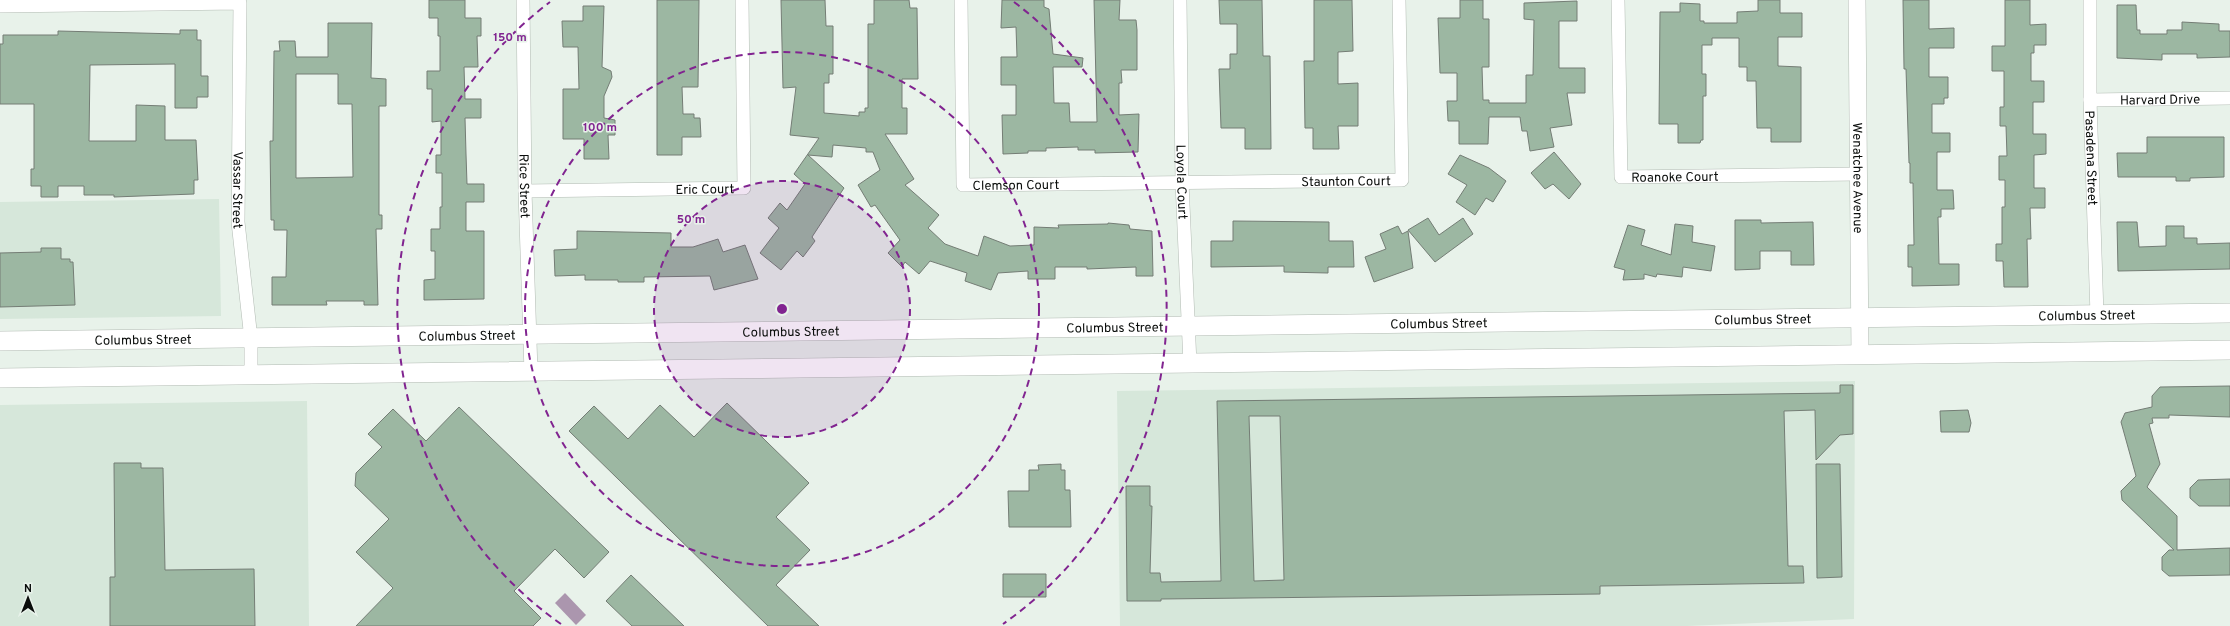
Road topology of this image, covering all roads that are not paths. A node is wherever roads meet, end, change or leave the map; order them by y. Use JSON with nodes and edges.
{"nodes":[{"id":1,"x":523,"y":0,"type":"edge"},
{"id":2,"x":742,"y":0,"type":"edge"},
{"id":3,"x":961,"y":0,"type":"edge"},
{"id":4,"x":1180,"y":0,"type":"edge"},
{"id":5,"x":1399,"y":0,"type":"edge"},
{"id":6,"x":1618,"y":0,"type":"edge"},
{"id":7,"x":1857,"y":0,"type":"edge"},
{"id":8,"x":2090,"y":0,"type":"edge"},
{"id":9,"x":0,"y":6,"type":"edge"},
{"id":10,"x":2230,"y":98,"type":"edge"},
{"id":11,"x":2090,"y":100,"type":"junction"},
{"id":12,"x":1858,"y":174,"type":"junction"},
{"id":13,"x":1182,"y":182,"type":"junction"},
{"id":14,"x":525,"y":191,"type":"junction"},
{"id":15,"x":2230,"y":313,"type":"edge"},
{"id":16,"x":2097,"y":315,"type":"junction"},
{"id":17,"x":1859,"y":318,"type":"junction"},
{"id":18,"x":1189,"y":327,"type":"junction"},
{"id":19,"x":529,"y":334,"type":"junction"},
{"id":20,"x":251,"y":339,"type":"junction"},
{"id":21,"x":0,"y":341,"type":"edge"},
{"id":22,"x":2230,"y":350,"type":"edge"},
{"id":23,"x":1860,"y":355,"type":"junction"},
{"id":24,"x":1190,"y":364,"type":"junction"},
{"id":25,"x":530,"y":372,"type":"junction"},
{"id":26,"x":251,"y":376,"type":"junction"},
{"id":27,"x":0,"y":378,"type":"edge"}],
"edges":[{"from":1,"to":14,"type":"street","name":"Rice Street"},
{"from":2,"to":14,"type":"street","name":"Eric Court"},
{"from":3,"to":13,"type":"street","name":"Clemson Court"},
{"from":4,"to":13,"type":"street","name":"Loyola Court"},
{"from":5,"to":13,"type":"street","name":"Staunton Court"},
{"from":6,"to":12,"type":"street","name":"Roanoke Court"},
{"from":7,"to":12,"type":"street","name":"Wenatchee Avenue"},
{"from":8,"to":11,"type":"street","name":"Pasadena Street"},
{"from":9,"to":20,"type":"street","name":"Vassar Street"},
{"from":10,"to":11,"type":"street","name":"Harvard Drive"},
{"from":11,"to":16,"type":"street","name":"Pasadena Street"},
{"from":12,"to":17,"type":"street","name":"Wenatchee Avenue"},
{"from":13,"to":18,"type":"street","name":"Loyola Court"},
{"from":14,"to":19,"type":"street","name":"Rice Street"},
{"from":15,"to":16,"type":"main road","name":"Columbus Street"},
{"from":16,"to":17,"type":"main road","name":"Columbus Street"},
{"from":17,"to":18,"type":"main road","name":"Columbus Street"},
{"from":17,"to":23,"type":"street","name":"Wenatchee Avenue"},
{"from":18,"to":19,"type":"main road","name":"Columbus Street"},
{"from":18,"to":24,"type":"street","name":"Loyola Court"},
{"from":19,"to":20,"type":"main road","name":"Columbus Street"},
{"from":19,"to":25,"type":"street","name":"Rice Street"},
{"from":20,"to":21,"type":"main road","name":"Columbus Street"},
{"from":20,"to":26,"type":"street","name":"Vassar Street"},
{"from":22,"to":23,"type":"main road"},
{"from":23,"to":24,"type":"main road"},
{"from":24,"to":25,"type":"main road"},
{"from":25,"to":26,"type":"main road"},
{"from":26,"to":27,"type":"main road"}]}
